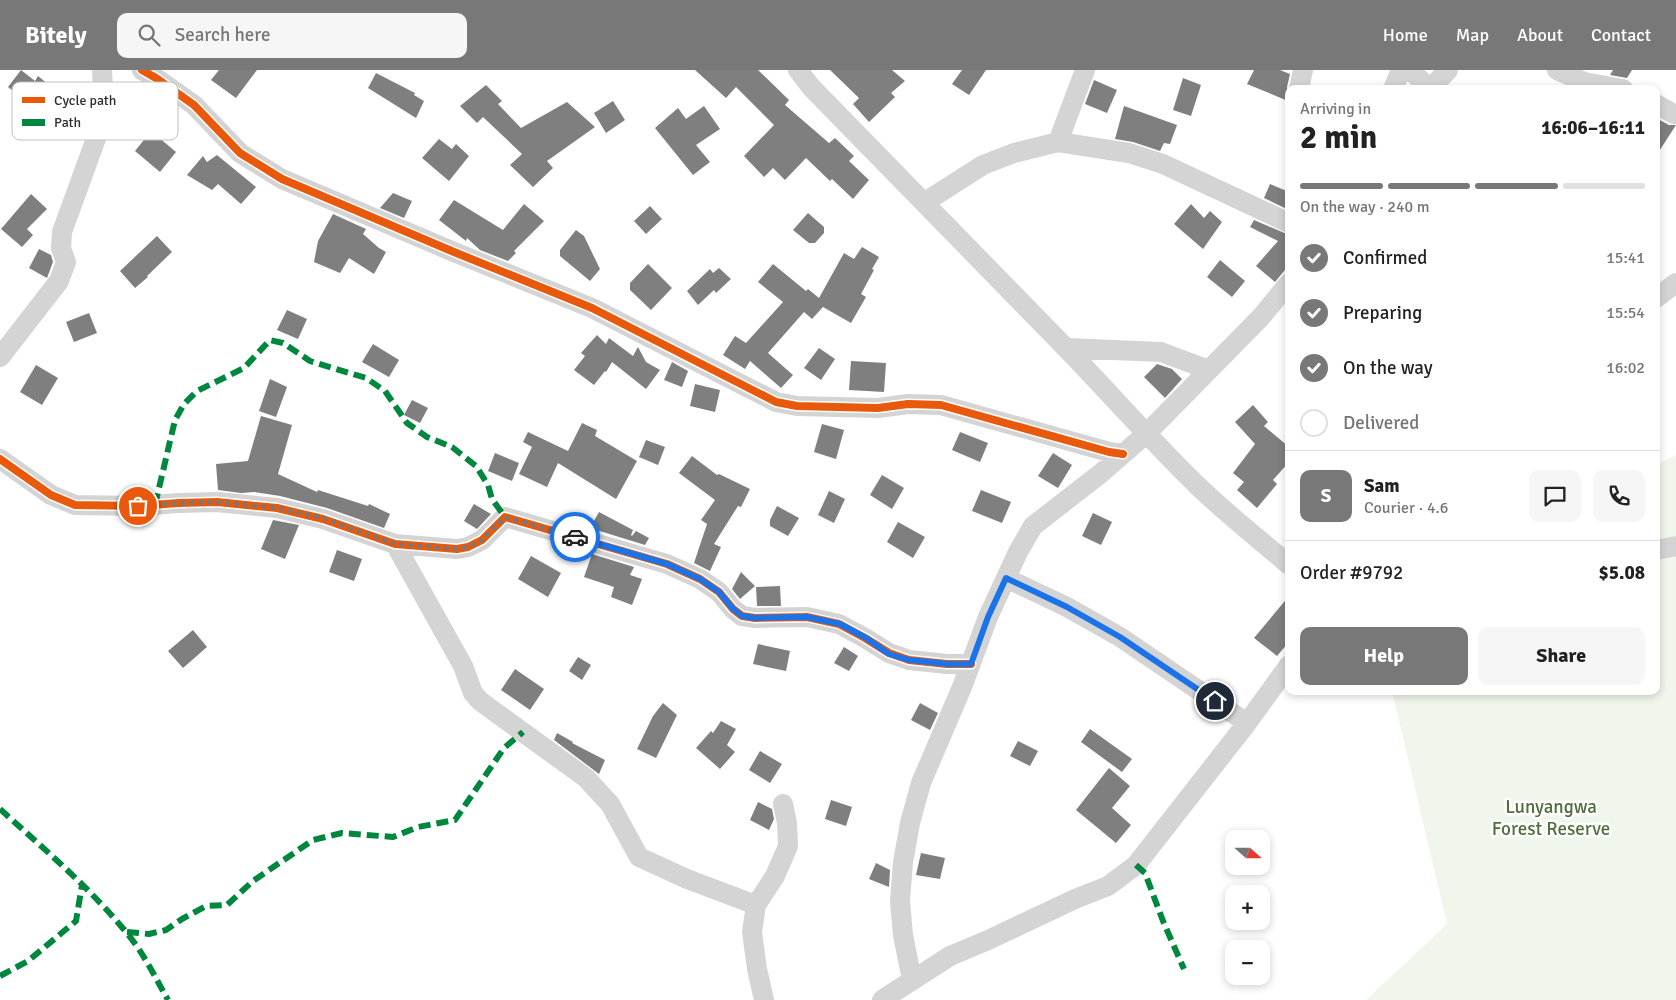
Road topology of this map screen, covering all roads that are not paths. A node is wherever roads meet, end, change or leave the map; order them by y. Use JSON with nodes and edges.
{"nodes":[{"id":1,"x":142,"y":70,"type":"edge"},
{"id":2,"x":1085,"y":70,"type":"edge"},
{"id":3,"x":1303,"y":70,"type":"edge"},
{"id":4,"x":1401,"y":70,"type":"edge"},
{"id":5,"x":1410,"y":70,"type":"edge"},
{"id":6,"x":1448,"y":70,"type":"edge"},
{"id":7,"x":1557,"y":70,"type":"edge"},
{"id":8,"x":805,"y":73,"type":"edge"},
{"id":9,"x":162,"y":82,"type":"edge"},
{"id":10,"x":1301,"y":85,"type":"edge"},
{"id":11,"x":1395,"y":85,"type":"edge"},
{"id":12,"x":1426,"y":85,"type":"edge"},
{"id":13,"x":1434,"y":85,"type":"edge"},
{"id":14,"x":1601,"y":85,"type":"edge"},
{"id":15,"x":178,"y":94,"type":"edge"},
{"id":16,"x":1660,"y":106,"type":"edge"},
{"id":17,"x":1675,"y":113,"type":"edge"},
{"id":18,"x":95,"y":140,"type":"edge"},
{"id":19,"x":1058,"y":142,"type":"junction"},
{"id":20,"x":925,"y":202,"type":"junction"},
{"id":21,"x":1285,"y":222,"type":"edge"},
{"id":22,"x":1676,"y":283,"type":"edge"},
{"id":23,"x":1285,"y":288,"type":"edge"},
{"id":24,"x":1660,"y":295,"type":"edge"},
{"id":25,"x":1066,"y":348,"type":"junction"},
{"id":26,"x":0,"y":358,"type":"edge"},
{"id":27,"x":1209,"y":370,"type":"junction"},
{"id":28,"x":1146,"y":434,"type":"junction"},
{"id":29,"x":1123,"y":454,"type":"junction"},
{"id":30,"x":0,"y":459,"type":"edge"},
{"id":31,"x":395,"y":544,"type":"junction"},
{"id":32,"x":1676,"y":546,"type":"edge"},
{"id":33,"x":1660,"y":549,"type":"edge"},
{"id":34,"x":1285,"y":562,"type":"edge"},
{"id":35,"x":1006,"y":578,"type":"junction"},
{"id":36,"x":971,"y":664,"type":"junction"},
{"id":37,"x":1285,"y":671,"type":"edge"},
{"id":38,"x":1247,"y":723,"type":"junction"},
{"id":39,"x":783,"y":804,"type":"dead end"},
{"id":40,"x":756,"y":905,"type":"junction"},
{"id":41,"x":912,"y":980,"type":"junction"},
{"id":42,"x":764,"y":1000,"type":"edge"},
{"id":43,"x":882,"y":1000,"type":"edge"}],
"edges":[{"from":1,"to":9,"type":"street"},
{"from":2,"to":19,"type":"street"},
{"from":3,"to":10,"type":"street"},
{"from":4,"to":11,"type":"street"},
{"from":5,"to":12,"type":"street"},
{"from":6,"to":13,"type":"street"},
{"from":7,"to":14,"type":"street"},
{"from":8,"to":20,"type":"street"},
{"from":15,"to":29,"type":"street"},
{"from":16,"to":17,"type":"street"},
{"from":18,"to":26,"type":"street"},
{"from":19,"to":20,"type":"street"},
{"from":19,"to":21,"type":"street"},
{"from":20,"to":25,"type":"street"},
{"from":22,"to":24,"type":"street"},
{"from":23,"to":27,"type":"street"},
{"from":25,"to":27,"type":"street"},
{"from":25,"to":28,"type":"street"},
{"from":27,"to":28,"type":"street"},
{"from":28,"to":29,"type":"street"},
{"from":28,"to":34,"type":"street"},
{"from":29,"to":35,"type":"street"},
{"from":30,"to":31,"type":"street"},
{"from":31,"to":36,"type":"street"},
{"from":31,"to":40,"type":"street"},
{"from":32,"to":33,"type":"street"},
{"from":35,"to":36,"type":"street"},
{"from":35,"to":38,"type":"street"},
{"from":36,"to":41,"type":"street"},
{"from":37,"to":38,"type":"street"},
{"from":38,"to":41,"type":"street"},
{"from":39,"to":40,"type":"street"},
{"from":40,"to":42,"type":"street"},
{"from":41,"to":43,"type":"street"}]}
